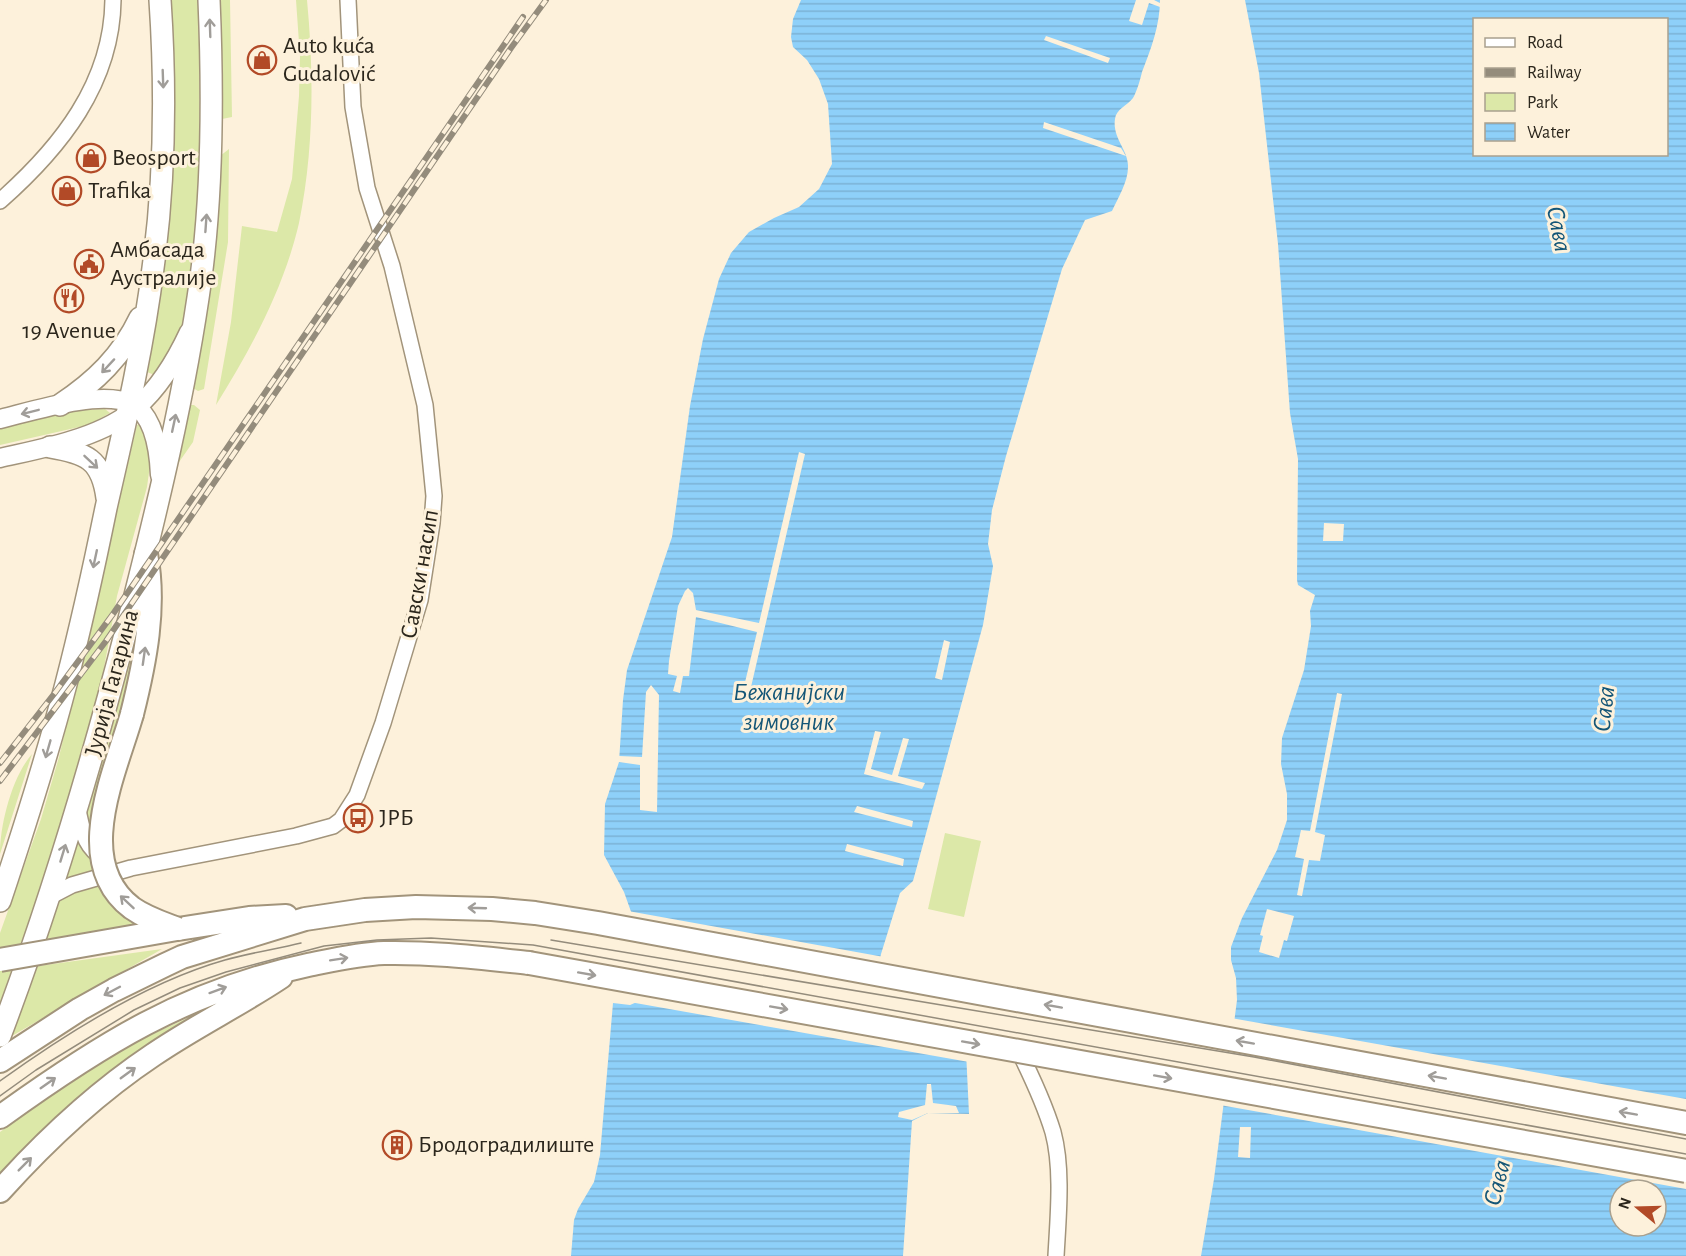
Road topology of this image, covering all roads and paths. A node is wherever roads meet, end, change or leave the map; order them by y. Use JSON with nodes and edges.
{"nodes":[{"id":1,"x":113,"y":0,"type":"edge"},
{"id":2,"x":160,"y":0,"type":"edge"},
{"id":3,"x":209,"y":0,"type":"edge"},
{"id":4,"x":348,"y":0,"type":"edge"},
{"id":5,"x":0,"y":201,"type":"edge"},
{"id":6,"x":149,"y":298,"type":"junction"},
{"id":7,"x":194,"y":322,"type":"junction"},
{"id":8,"x":60,"y":405,"type":"junction"},
{"id":9,"x":131,"y":408,"type":"junction"},
{"id":10,"x":0,"y":419,"type":"edge"},
{"id":11,"x":50,"y":447,"type":"junction"},
{"id":12,"x":0,"y":458,"type":"edge"},
{"id":13,"x":160,"y":492,"type":"junction"},
{"id":14,"x":108,"y":502,"type":"junction"},
{"id":15,"x":146,"y":554,"type":"junction"},
{"id":16,"x":78,"y":808,"type":"junction"},
{"id":17,"x":131,"y":868,"type":"junction"},
{"id":18,"x":50,"y":897,"type":"junction"},
{"id":19,"x":0,"y":901,"type":"edge"},
{"id":20,"x":305,"y":919,"type":"junction"},
{"id":21,"x":178,"y":928,"type":"junction"},
{"id":22,"x":0,"y":960,"type":"edge"},
{"id":23,"x":296,"y":968,"type":"junction"},
{"id":24,"x":0,"y":1036,"type":"edge"},
{"id":25,"x":1014,"y":1042,"type":"dead end"},
{"id":26,"x":0,"y":1061,"type":"edge"},
{"id":27,"x":0,"y":1117,"type":"edge"},
{"id":28,"x":1686,"y":1123,"type":"edge"},
{"id":29,"x":1686,"y":1171,"type":"edge"},
{"id":30,"x":0,"y":1191,"type":"edge"},
{"id":31,"x":1056,"y":1256,"type":"edge"}],
"edges":[{"from":1,"to":5,"type":"street"},
{"from":2,"to":6,"type":"main road","one_way":true},
{"from":7,"to":3,"type":"main road","name":"Јурија Гагарина","one_way":true},
{"from":4,"to":17,"type":"street","name":"Савски насип"},
{"from":6,"to":8,"type":"main road","one_way":true},
{"from":6,"to":9,"type":"main road","name":"Јурија Гагарина"},
{"from":7,"to":9,"type":"street"},
{"from":13,"to":7,"type":"main road","name":"Јурија Гагарина","one_way":true},
{"from":8,"to":9,"type":"street"},
{"from":8,"to":10,"type":"street","one_way":true},
{"from":9,"to":11,"type":"street"},
{"from":9,"to":13,"type":"street"},
{"from":9,"to":14,"type":"main road","name":"Јурија Гагарина"},
{"from":11,"to":12,"type":"street"},
{"from":11,"to":14,"type":"main road","one_way":true},
{"from":13,"to":15,"type":"main road","name":"Јурија Гагарина"},
{"from":14,"to":19,"type":"main road","name":"Јурија Гагарина","one_way":true},
{"from":15,"to":16,"type":"main road","name":"Јурија Гагарина"},
{"from":21,"to":15,"type":"main road","one_way":true,"bridge":true},
{"from":16,"to":17,"type":"street"},
{"from":18,"to":16,"type":"main road","name":"Јурија Гагарина","one_way":true},
{"from":17,"to":18,"type":"street","name":"Савски насип"},
{"from":18,"to":24,"type":"main road","name":"Јурија Гагарина"},
{"from":20,"to":21,"type":"main road"},
{"from":20,"to":26,"type":"main road","one_way":true},
{"from":28,"to":20,"type":"main road","one_way":true},
{"from":21,"to":22,"type":"main road","bridge":true},
{"from":27,"to":23,"type":"main road","one_way":true},
{"from":23,"to":29,"type":"main road","one_way":true,"bridge":true},
{"from":30,"to":23,"type":"main road","one_way":true},
{"from":25,"to":31,"type":"street"}]}
